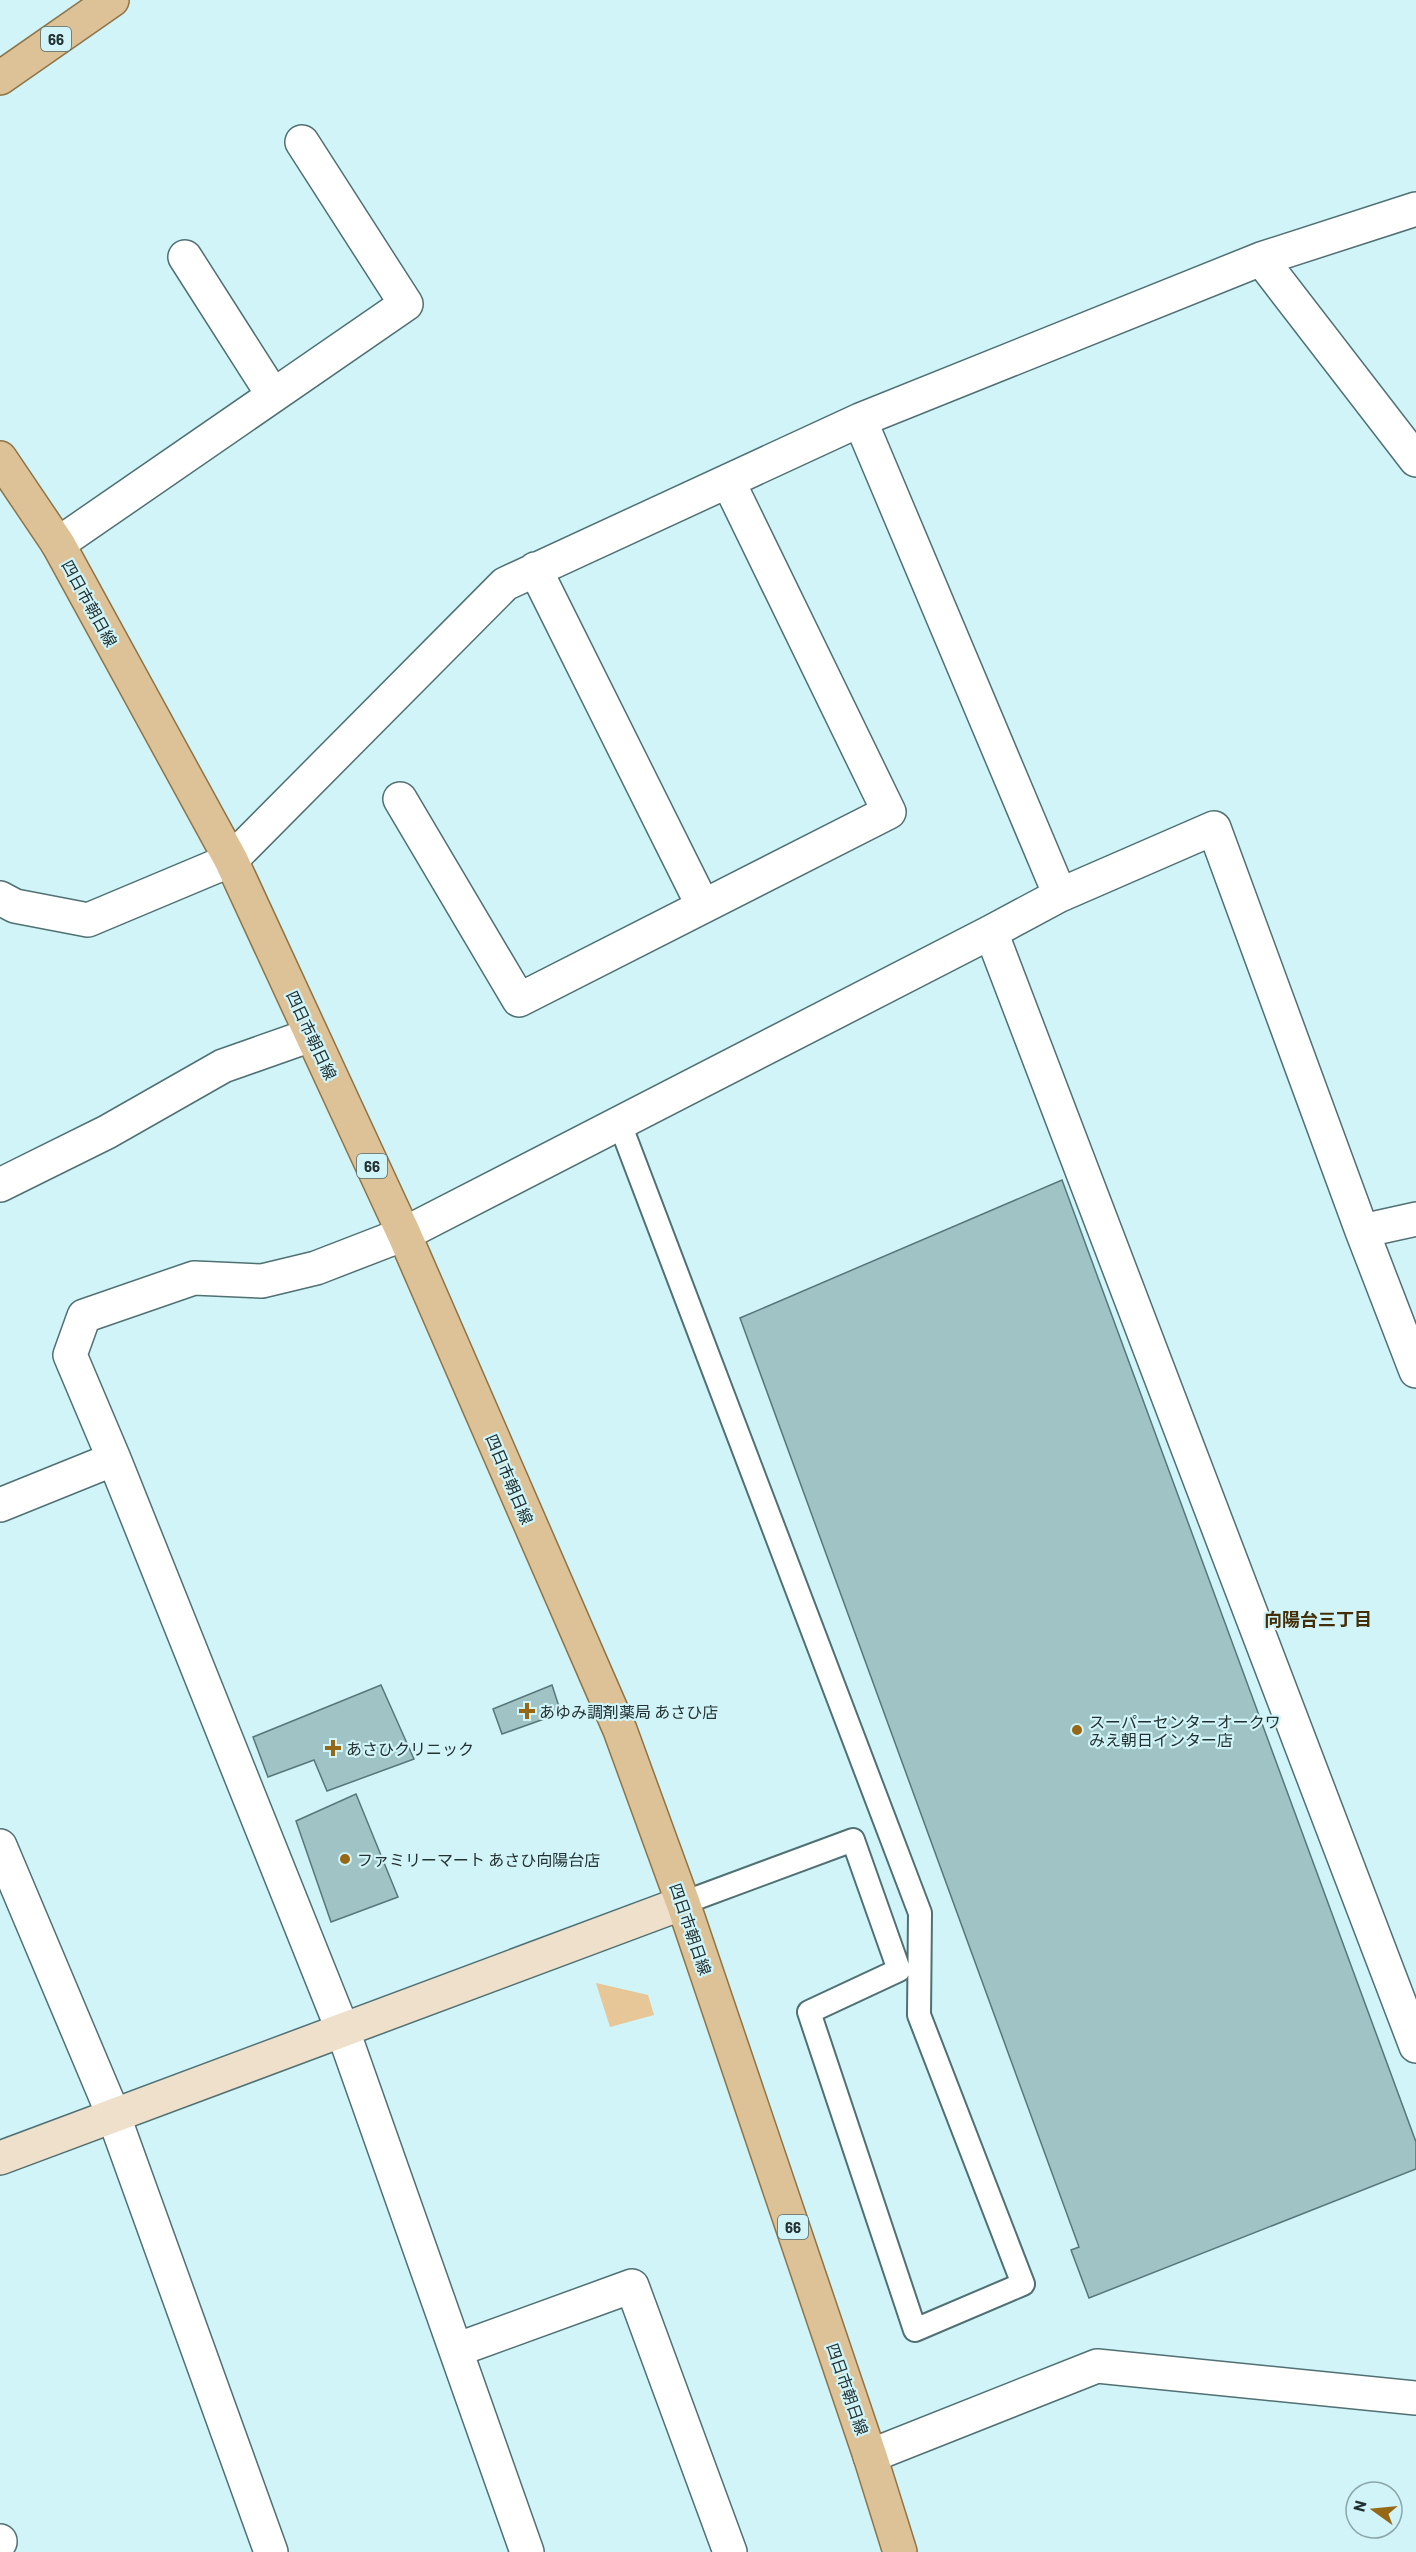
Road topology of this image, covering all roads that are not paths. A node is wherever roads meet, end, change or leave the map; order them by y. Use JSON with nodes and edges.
{"nodes":[{"id":1,"x":112,"y":0,"type":"edge"},
{"id":2,"x":0,"y":78,"type":"edge"},
{"id":3,"x":302,"y":142,"type":"dead end"},
{"id":4,"x":1416,"y":209,"type":"edge"},
{"id":5,"x":185,"y":256,"type":"dead end"},
{"id":6,"x":1261,"y":259,"type":"junction"},
{"id":7,"x":273,"y":395,"type":"junction"},
{"id":8,"x":860,"y":420,"type":"junction"},
{"id":9,"x":0,"y":458,"type":"edge"},
{"id":10,"x":1416,"y":459,"type":"edge"},
{"id":11,"x":728,"y":481,"type":"junction"},
{"id":12,"x":58,"y":544,"type":"junction"},
{"id":13,"x":535,"y":569,"type":"junction"},
{"id":14,"x":400,"y":799,"type":"dead end"},
{"id":15,"x":231,"y":860,"type":"junction"},
{"id":16,"x":1059,"y":895,"type":"junction"},
{"id":17,"x":0,"y":898,"type":"edge"},
{"id":18,"x":704,"y":906,"type":"junction"},
{"id":19,"x":991,"y":932,"type":"junction"},
{"id":20,"x":311,"y":1035,"type":"junction"},
{"id":21,"x":620,"y":1124,"type":"junction"},
{"id":22,"x":0,"y":1185,"type":"edge"},
{"id":23,"x":1416,"y":1219,"type":"edge"},
{"id":24,"x":1362,"y":1231,"type":"junction"},
{"id":25,"x":404,"y":1234,"type":"junction"},
{"id":26,"x":1416,"y":1371,"type":"edge"},
{"id":27,"x":114,"y":1459,"type":"junction"},
{"id":28,"x":0,"y":1505,"type":"edge"},
{"id":29,"x":0,"y":1846,"type":"edge"},
{"id":30,"x":683,"y":1903,"type":"junction"},
{"id":31,"x":343,"y":2031,"type":"junction"},
{"id":32,"x":1416,"y":2046,"type":"edge"},
{"id":33,"x":113,"y":2114,"type":"junction"},
{"id":34,"x":0,"y":2158,"type":"edge"},
{"id":35,"x":456,"y":2350,"type":"junction"},
{"id":36,"x":1416,"y":2398,"type":"edge"},
{"id":37,"x":870,"y":2456,"type":"junction"},
{"id":38,"x":271,"y":2552,"type":"edge"},
{"id":39,"x":527,"y":2552,"type":"edge"},
{"id":40,"x":730,"y":2552,"type":"edge"},
{"id":41,"x":900,"y":2552,"type":"edge"}],
"edges":[{"from":1,"to":2,"type":"main road","number":"66"},
{"from":3,"to":7,"type":"street"},
{"from":4,"to":6,"type":"street"},
{"from":5,"to":7,"type":"street"},
{"from":6,"to":8,"type":"street"},
{"from":6,"to":10,"type":"street"},
{"from":7,"to":12,"type":"street"},
{"from":8,"to":11,"type":"street"},
{"from":8,"to":16,"type":"street"},
{"from":9,"to":12,"type":"main road","name":"四日市朝日線","number":"66"},
{"from":11,"to":13,"type":"street"},
{"from":11,"to":18,"type":"street"},
{"from":12,"to":15,"type":"main road","name":"四日市朝日線","number":"66"},
{"from":13,"to":15,"type":"street"},
{"from":13,"to":18,"type":"street"},
{"from":14,"to":18,"type":"street"},
{"from":15,"to":17,"type":"street"},
{"from":15,"to":20,"type":"main road","name":"四日市朝日線","number":"66"},
{"from":16,"to":19,"type":"street"},
{"from":16,"to":24,"type":"street"},
{"from":19,"to":21,"type":"street"},
{"from":19,"to":32,"type":"street"},
{"from":20,"to":22,"type":"street"},
{"from":20,"to":25,"type":"main road","name":"四日市朝日線","number":"66"},
{"from":21,"to":25,"type":"street"},
{"from":21,"to":30,"type":"lane"},
{"from":23,"to":24,"type":"street"},
{"from":24,"to":26,"type":"street"},
{"from":25,"to":27,"type":"street"},
{"from":25,"to":30,"type":"main road","name":"四日市朝日線","number":"66"},
{"from":27,"to":28,"type":"street"},
{"from":27,"to":31,"type":"street"},
{"from":29,"to":33,"type":"street"},
{"from":30,"to":31,"type":"street"},
{"from":30,"to":37,"type":"main road","name":"四日市朝日線","number":"66"},
{"from":31,"to":33,"type":"street"},
{"from":31,"to":35,"type":"street"},
{"from":33,"to":34,"type":"street"},
{"from":33,"to":38,"type":"street"},
{"from":35,"to":39,"type":"street"},
{"from":35,"to":40,"type":"street"},
{"from":36,"to":37,"type":"street"},
{"from":37,"to":41,"type":"main road","name":"四日市朝日線","number":"66"}]}
